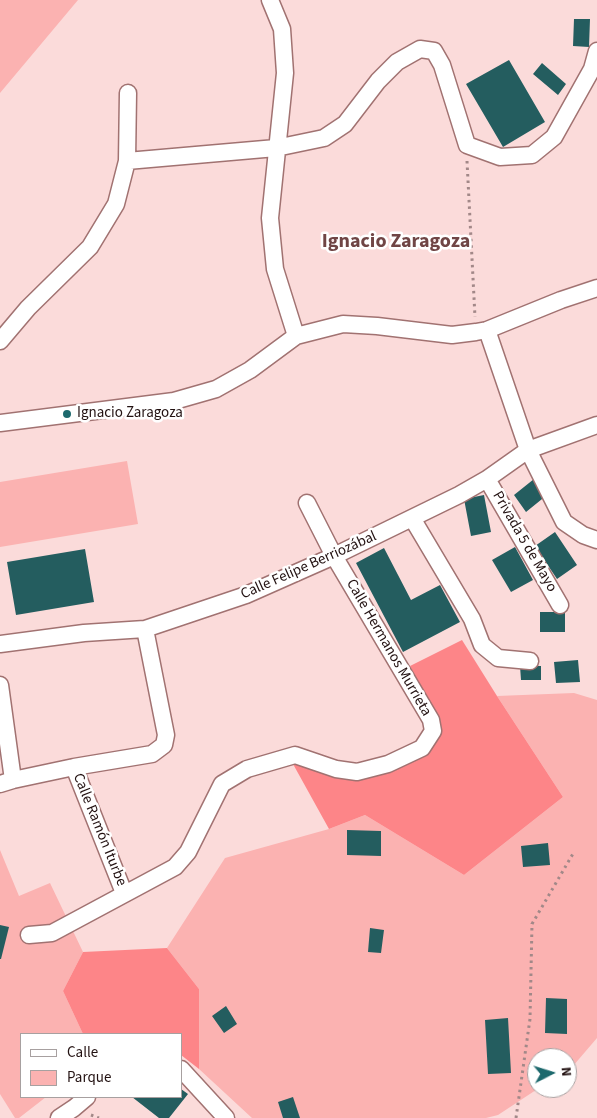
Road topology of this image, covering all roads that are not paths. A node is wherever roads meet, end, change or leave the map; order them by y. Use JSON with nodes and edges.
{"nodes":[{"id":1,"x":270,"y":0,"type":"edge"},
{"id":2,"x":597,"y":51,"type":"edge"},
{"id":3,"x":128,"y":93,"type":"dead end"},
{"id":4,"x":276,"y":148,"type":"junction"},
{"id":5,"x":127,"y":161,"type":"junction"},
{"id":6,"x":597,"y":288,"type":"edge"},
{"id":7,"x":481,"y":331,"type":"junction"},
{"id":8,"x":296,"y":336,"type":"junction"},
{"id":9,"x":0,"y":341,"type":"edge"},
{"id":10,"x":0,"y":423,"type":"edge"},
{"id":11,"x":597,"y":425,"type":"edge"},
{"id":12,"x":528,"y":450,"type":"junction"},
{"id":13,"x":488,"y":479,"type":"junction"},
{"id":14,"x":307,"y":503,"type":"dead end"},
{"id":15,"x":412,"y":518,"type":"junction"},
{"id":16,"x":597,"y":540,"type":"edge"},
{"id":17,"x":334,"y":556,"type":"junction"},
{"id":18,"x":560,"y":605,"type":"dead end"},
{"id":19,"x":145,"y":630,"type":"junction"},
{"id":20,"x":0,"y":644,"type":"edge"},
{"id":21,"x":530,"y":661,"type":"dead end"},
{"id":22,"x":0,"y":685,"type":"edge"},
{"id":23,"x":74,"y":767,"type":"junction"},
{"id":24,"x":7,"y":782,"type":"edge"},
{"id":25,"x":124,"y":893,"type":"junction"},
{"id":26,"x":29,"y":935,"type":"dead end"},
{"id":27,"x":182,"y":1071,"type":"edge"},
{"id":28,"x":86,"y":1098,"type":"edge"},
{"id":29,"x":59,"y":1118,"type":"edge"},
{"id":30,"x":226,"y":1118,"type":"edge"}],
"edges":[{"from":1,"to":4,"type":"street"},
{"from":2,"to":4,"type":"street"},
{"from":3,"to":5,"type":"street"},
{"from":4,"to":5,"type":"street"},
{"from":4,"to":8,"type":"street"},
{"from":5,"to":9,"type":"street"},
{"from":6,"to":7,"type":"street"},
{"from":7,"to":8,"type":"street"},
{"from":7,"to":12,"type":"street"},
{"from":8,"to":10,"type":"street"},
{"from":11,"to":12,"type":"street","name":"Calle Felipe Berriozábal"},
{"from":12,"to":13,"type":"street","name":"Calle Felipe Berriozábal"},
{"from":12,"to":16,"type":"street"},
{"from":13,"to":15,"type":"street","name":"Calle Felipe Berriozábal"},
{"from":13,"to":18,"type":"street","name":"Privada 5 de Mayo"},
{"from":14,"to":17,"type":"street","name":"Calle Hermanos Murrieta"},
{"from":15,"to":17,"type":"street","name":"Calle Felipe Berriozábal"},
{"from":15,"to":21,"type":"street"},
{"from":17,"to":19,"type":"street","name":"Calle Felipe Berriozábal"},
{"from":17,"to":25,"type":"street","name":"Calle Hermanos Murrieta"},
{"from":19,"to":20,"type":"street","name":"Calle Felipe Berriozábal"},
{"from":19,"to":23,"type":"street"},
{"from":22,"to":24,"type":"street"},
{"from":23,"to":24,"type":"street"},
{"from":23,"to":25,"type":"street","name":"Calle Ramón Iturbe"},
{"from":25,"to":26,"type":"street","name":"Calle Hermanos Murrieta"},
{"from":27,"to":30,"type":"street"},
{"from":28,"to":29,"type":"street"}]}
